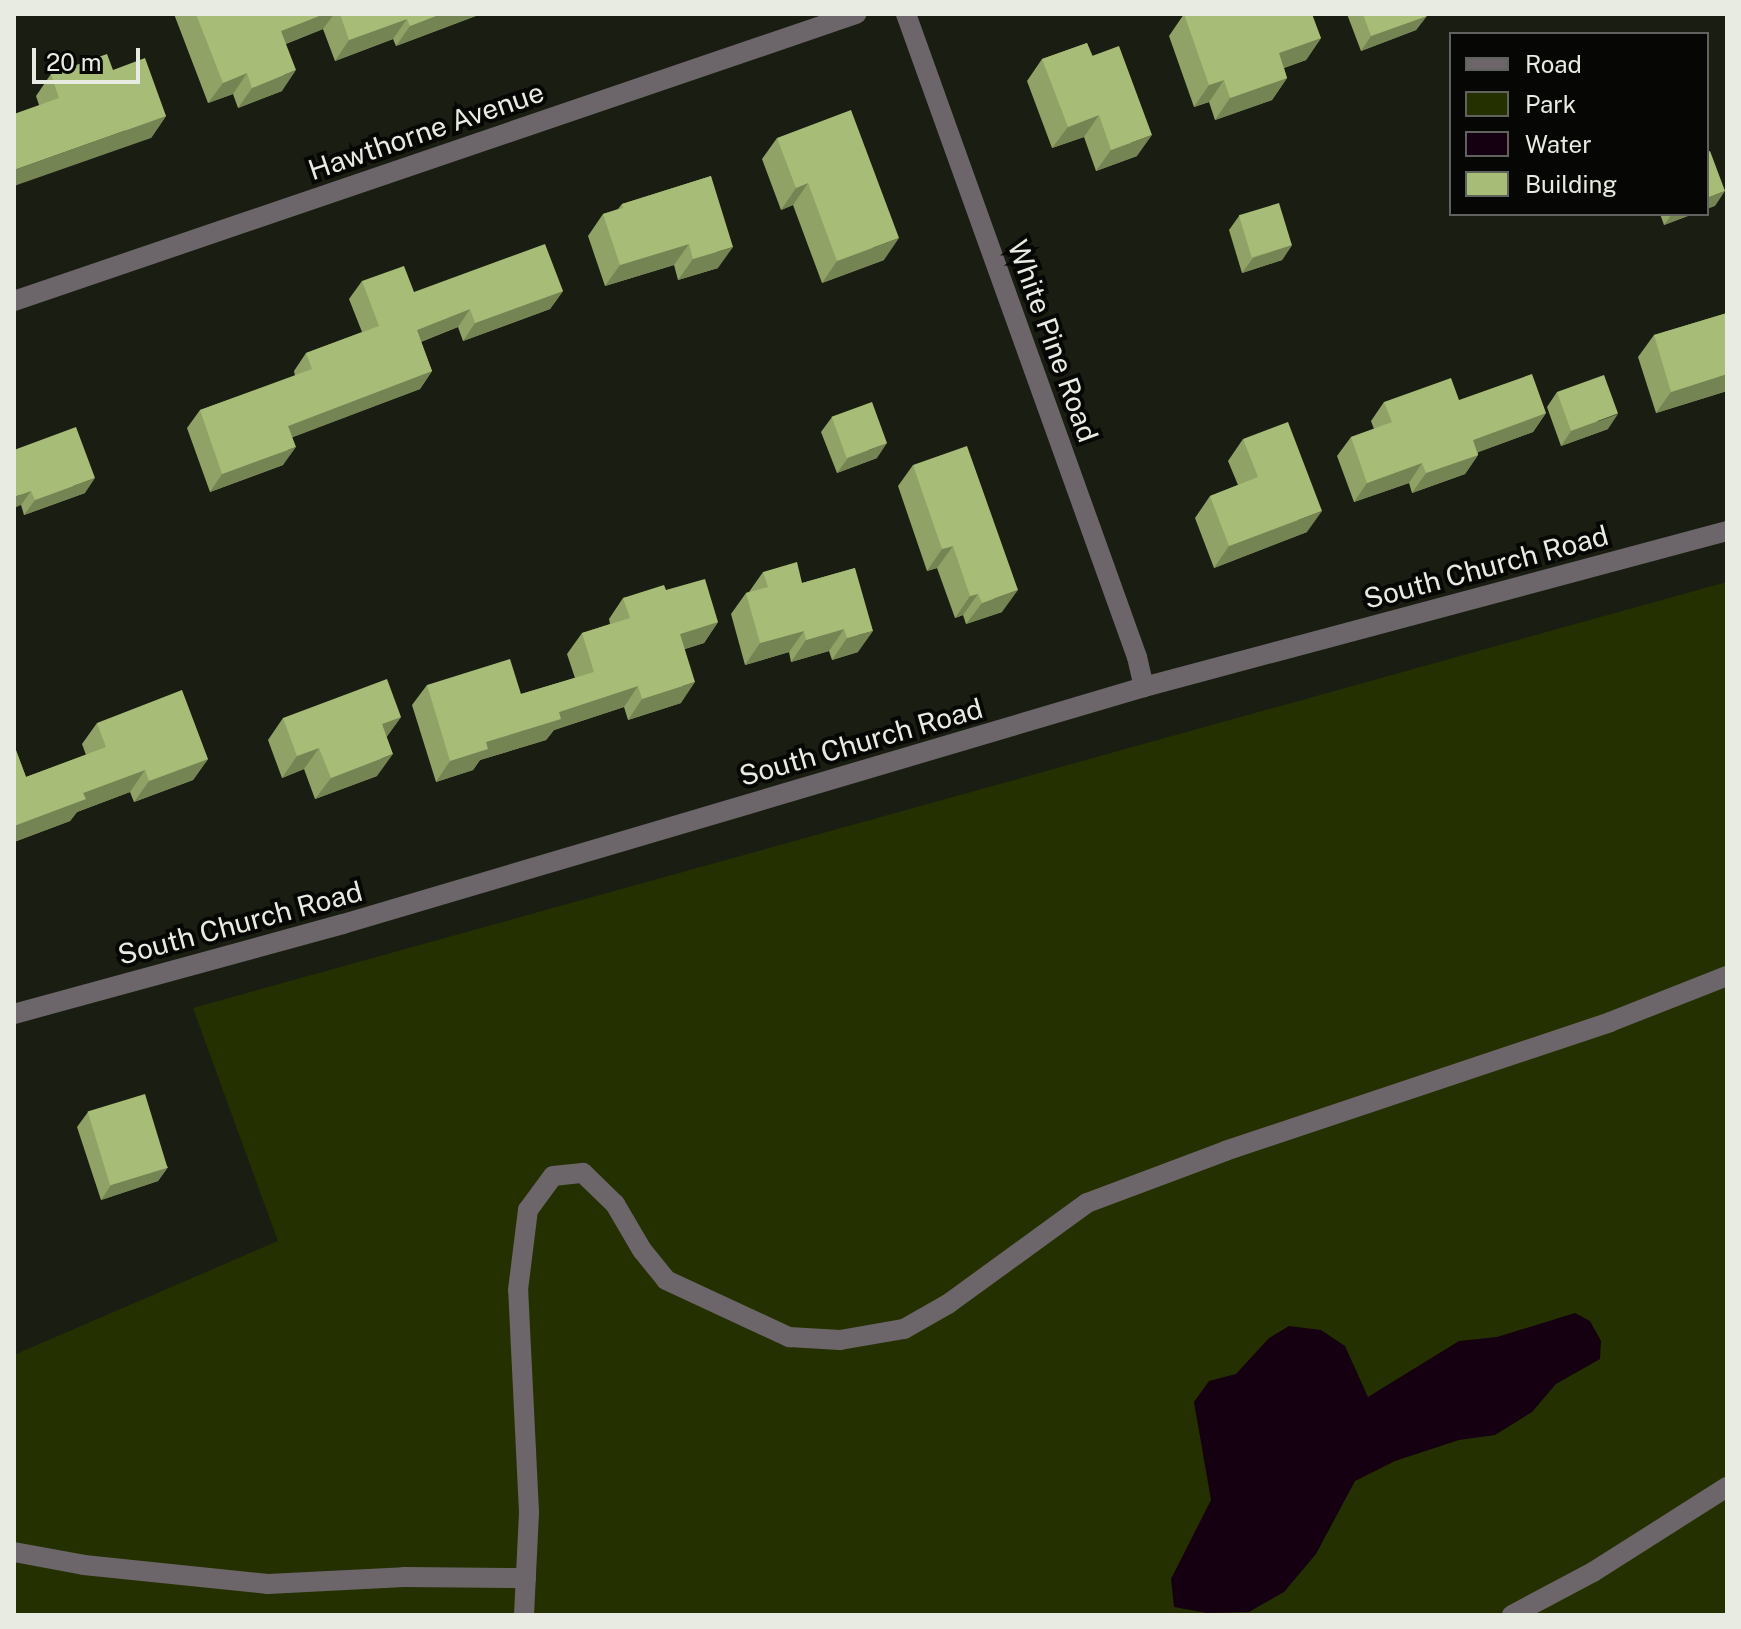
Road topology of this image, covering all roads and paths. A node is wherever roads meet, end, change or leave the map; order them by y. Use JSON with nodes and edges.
{"nodes":[{"id":1,"x":856,"y":14,"type":"edge"},
{"id":2,"x":906,"y":14,"type":"edge"},
{"id":3,"x":14,"y":301,"type":"edge"},
{"id":4,"x":1727,"y":531,"type":"edge"},
{"id":5,"x":1144,"y":687,"type":"junction"},
{"id":6,"x":1727,"y":976,"type":"edge"},
{"id":7,"x":14,"y":1014,"type":"edge"},
{"id":8,"x":1727,"y":1487,"type":"edge"},
{"id":9,"x":14,"y":1552,"type":"edge"},
{"id":10,"x":526,"y":1578,"type":"junction"},
{"id":11,"x":524,"y":1615,"type":"edge"},
{"id":12,"x":1512,"y":1615,"type":"edge"}],
"edges":[{"from":1,"to":3,"type":"street","name":"Hawthorne Avenue"},
{"from":2,"to":5,"type":"street","name":"White Pine Road"},
{"from":4,"to":5,"type":"street","name":"South Church Road"},
{"from":5,"to":7,"type":"street","name":"South Church Road"},
{"from":6,"to":10,"type":"street"},
{"from":8,"to":12,"type":"street"},
{"from":9,"to":10,"type":"street"},
{"from":10,"to":11,"type":"street"}]}
